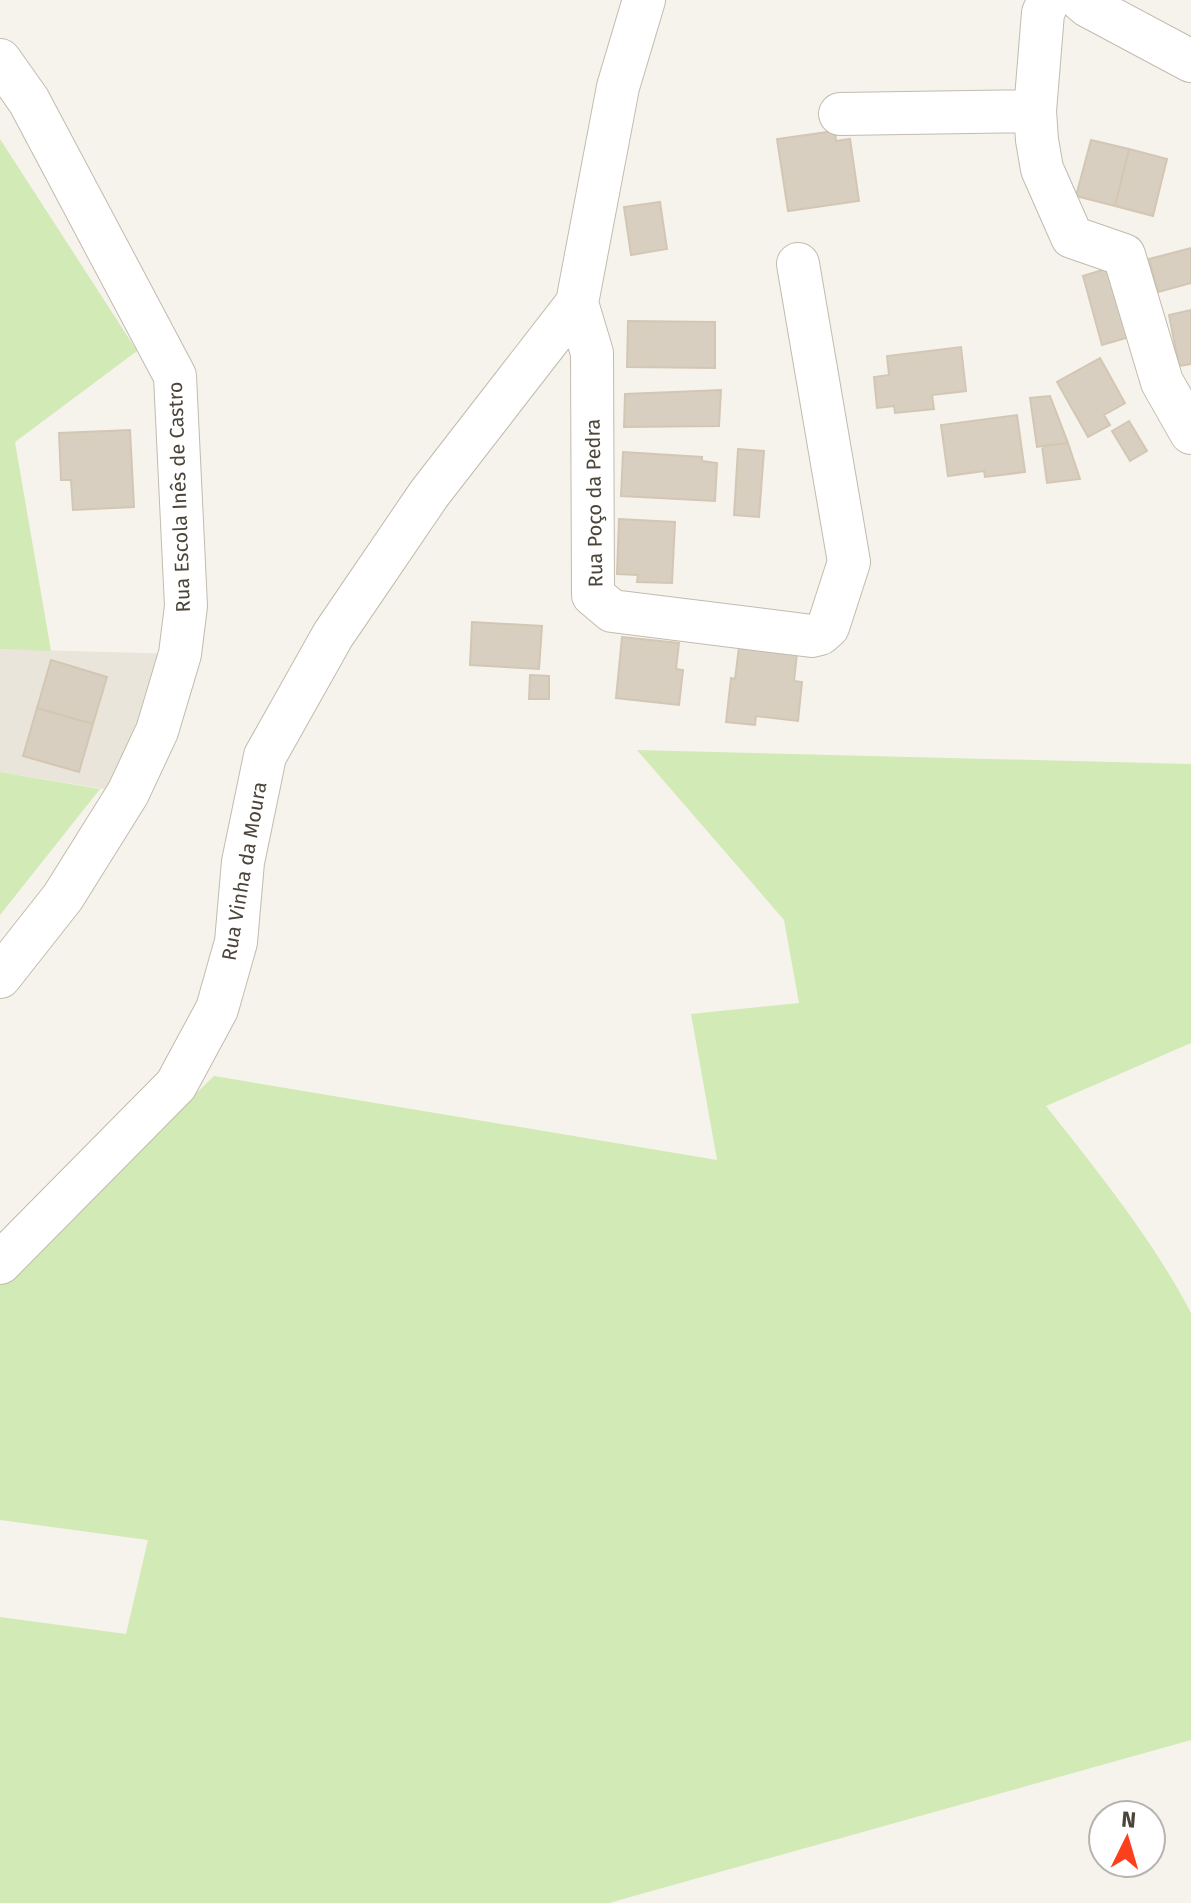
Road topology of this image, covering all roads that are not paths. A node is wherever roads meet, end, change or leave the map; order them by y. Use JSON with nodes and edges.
{"nodes":[{"id":1,"x":644,"y":0,"type":"edge"},
{"id":2,"x":1049,"y":0,"type":"edge"},
{"id":3,"x":1081,"y":0,"type":"edge"},
{"id":4,"x":0,"y":60,"type":"edge"},
{"id":5,"x":1191,"y":61,"type":"edge"},
{"id":6,"x":1035,"y":111,"type":"junction"},
{"id":7,"x":840,"y":114,"type":"dead end"},
{"id":8,"x":798,"y":264,"type":"dead end"},
{"id":9,"x":577,"y":303,"type":"junction"},
{"id":10,"x":1191,"y":433,"type":"edge"},
{"id":11,"x":0,"y":977,"type":"edge"},
{"id":12,"x":0,"y":1263,"type":"edge"}],
"edges":[{"from":1,"to":9,"type":"street","name":"Rua Poço da Pedra"},
{"from":2,"to":6,"type":"street"},
{"from":3,"to":5,"type":"street"},
{"from":4,"to":11,"type":"street","name":"Rua Escola Inês de Castro"},
{"from":6,"to":7,"type":"street"},
{"from":6,"to":10,"type":"street"},
{"from":8,"to":9,"type":"street","name":"Rua Poço da Pedra"},
{"from":9,"to":12,"type":"street","name":"Rua Vinha da Moura"}]}
